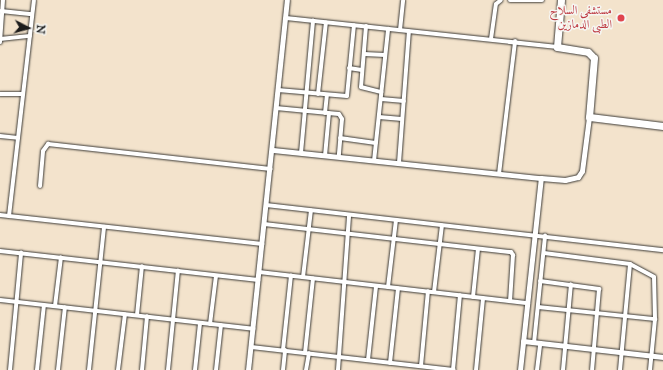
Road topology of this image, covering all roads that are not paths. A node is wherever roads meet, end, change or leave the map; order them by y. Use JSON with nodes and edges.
{"nodes":[{"id":1,"x":3,"y":0,"type":"edge"},
{"id":2,"x":34,"y":0,"type":"edge"},
{"id":3,"x":287,"y":0,"type":"edge"},
{"id":4,"x":403,"y":0,"type":"edge"},
{"id":5,"x":501,"y":0,"type":"edge"},
{"id":6,"x":510,"y":0,"type":"edge"},
{"id":7,"x":542,"y":0,"type":"edge"},
{"id":8,"x":560,"y":0,"type":"edge"},
{"id":9,"x":1,"y":11,"type":"edge"},
{"id":10,"x":32,"y":14,"type":"junction"},
{"id":11,"x":286,"y":18,"type":"junction"},
{"id":12,"x":313,"y":21,"type":"junction"},
{"id":13,"x":326,"y":22,"type":"junction"},
{"id":14,"x":354,"y":25,"type":"junction"},
{"id":15,"x":366,"y":26,"type":"junction"},
{"id":16,"x":388,"y":28,"type":"junction"},
{"id":17,"x":400,"y":30,"type":"junction"},
{"id":18,"x":409,"y":31,"type":"junction"},
{"id":19,"x":30,"y":36,"type":"junction"},
{"id":20,"x":491,"y":39,"type":"junction"},
{"id":21,"x":0,"y":40,"type":"edge"},
{"id":22,"x":515,"y":41,"type":"junction"},
{"id":23,"x":557,"y":47,"type":"junction"},
{"id":24,"x":364,"y":54,"type":"junction"},
{"id":25,"x":385,"y":55,"type":"junction"},
{"id":26,"x":349,"y":68,"type":"junction"},
{"id":27,"x":362,"y":70,"type":"junction"},
{"id":28,"x":278,"y":90,"type":"junction"},
{"id":29,"x":381,"y":92,"type":"junction"},
{"id":30,"x":306,"y":93,"type":"junction"},
{"id":31,"x":0,"y":94,"type":"edge"},
{"id":32,"x":23,"y":94,"type":"junction"},
{"id":33,"x":318,"y":94,"type":"junction"},
{"id":34,"x":327,"y":95,"type":"junction"},
{"id":35,"x":381,"y":99,"type":"junction"},
{"id":36,"x":404,"y":101,"type":"junction"},
{"id":37,"x":276,"y":108,"type":"junction"},
{"id":38,"x":304,"y":111,"type":"junction"},
{"id":39,"x":327,"y":113,"type":"junction"},
{"id":40,"x":379,"y":117,"type":"junction"},
{"id":41,"x":589,"y":117,"type":"junction"},
{"id":42,"x":402,"y":119,"type":"junction"},
{"id":43,"x":663,"y":126,"type":"edge"},
{"id":44,"x":0,"y":136,"type":"edge"},
{"id":45,"x":18,"y":138,"type":"junction"},
{"id":46,"x":340,"y":138,"type":"junction"},
{"id":47,"x":376,"y":144,"type":"junction"},
{"id":48,"x":273,"y":150,"type":"junction"},
{"id":49,"x":301,"y":153,"type":"junction"},
{"id":50,"x":325,"y":156,"type":"junction"},
{"id":51,"x":339,"y":157,"type":"junction"},
{"id":52,"x":374,"y":161,"type":"junction"},
{"id":53,"x":399,"y":163,"type":"junction"},
{"id":54,"x":271,"y":169,"type":"junction"},
{"id":55,"x":499,"y":174,"type":"junction"},
{"id":56,"x":541,"y":178,"type":"junction"},
{"id":57,"x":40,"y":186,"type":"dead end"},
{"id":58,"x":266,"y":205,"type":"junction"},
{"id":59,"x":311,"y":210,"type":"junction"},
{"id":60,"x":0,"y":214,"type":"edge"},
{"id":61,"x":349,"y":214,"type":"junction"},
{"id":62,"x":9,"y":216,"type":"junction"},
{"id":63,"x":396,"y":220,"type":"junction"},
{"id":64,"x":264,"y":224,"type":"junction"},
{"id":65,"x":442,"y":225,"type":"junction"},
{"id":66,"x":104,"y":227,"type":"junction"},
{"id":67,"x":308,"y":229,"type":"junction"},
{"id":68,"x":348,"y":234,"type":"junction"},
{"id":69,"x":535,"y":235,"type":"junction"},
{"id":70,"x":545,"y":236,"type":"junction"},
{"id":71,"x":394,"y":239,"type":"junction"},
{"id":72,"x":262,"y":244,"type":"junction"},
{"id":73,"x":440,"y":245,"type":"junction"},
{"id":74,"x":478,"y":249,"type":"junction"},
{"id":75,"x":0,"y":250,"type":"edge"},
{"id":76,"x":663,"y":250,"type":"edge"},
{"id":77,"x":22,"y":253,"type":"junction"},
{"id":78,"x":544,"y":253,"type":"junction"},
{"id":79,"x":62,"y":257,"type":"junction"},
{"id":80,"x":101,"y":261,"type":"junction"},
{"id":81,"x":630,"y":264,"type":"junction"},
{"id":82,"x":142,"y":266,"type":"junction"},
{"id":83,"x":178,"y":270,"type":"junction"},
{"id":84,"x":259,"y":272,"type":"junction"},
{"id":85,"x":291,"y":275,"type":"junction"},
{"id":86,"x":216,"y":276,"type":"junction"},
{"id":87,"x":303,"y":277,"type":"junction"},
{"id":88,"x":314,"y":278,"type":"junction"},
{"id":89,"x":258,"y":280,"type":"junction"},
{"id":90,"x":540,"y":281,"type":"junction"},
{"id":91,"x":344,"y":282,"type":"junction"},
{"id":92,"x":571,"y":284,"type":"junction"},
{"id":93,"x":376,"y":286,"type":"junction"},
{"id":94,"x":388,"y":287,"type":"junction"},
{"id":95,"x":398,"y":288,"type":"junction"},
{"id":96,"x":428,"y":292,"type":"junction"},
{"id":97,"x":434,"y":292,"type":"junction"},
{"id":98,"x":460,"y":295,"type":"junction"},
{"id":99,"x":473,"y":297,"type":"junction"},
{"id":100,"x":483,"y":298,"type":"junction"},
{"id":101,"x":0,"y":300,"type":"edge"},
{"id":102,"x":510,"y":301,"type":"junction"},
{"id":103,"x":16,"y":302,"type":"junction"},
{"id":104,"x":528,"y":302,"type":"junction"},
{"id":105,"x":44,"y":305,"type":"junction"},
{"id":106,"x":55,"y":306,"type":"junction"},
{"id":107,"x":65,"y":307,"type":"junction"},
{"id":108,"x":538,"y":307,"type":"junction"},
{"id":109,"x":96,"y":310,"type":"junction"},
{"id":110,"x":569,"y":311,"type":"junction"},
{"id":111,"x":125,"y":314,"type":"junction"},
{"id":112,"x":598,"y":314,"type":"junction"},
{"id":113,"x":137,"y":315,"type":"junction"},
{"id":114,"x":147,"y":316,"type":"junction"},
{"id":115,"x":624,"y":317,"type":"junction"},
{"id":116,"x":173,"y":319,"type":"junction"},
{"id":117,"x":655,"y":320,"type":"junction"},
{"id":118,"x":200,"y":323,"type":"junction"},
{"id":119,"x":210,"y":324,"type":"junction"},
{"id":120,"x":221,"y":325,"type":"junction"},
{"id":121,"x":253,"y":329,"type":"junction"},
{"id":122,"x":523,"y":341,"type":"junction"},
{"id":123,"x":534,"y":343,"type":"junction"},
{"id":124,"x":540,"y":344,"type":"junction"},
{"id":125,"x":565,"y":346,"type":"junction"},
{"id":126,"x":251,"y":347,"type":"junction"},
{"id":127,"x":594,"y":349,"type":"junction"},
{"id":128,"x":284,"y":350,"type":"junction"},
{"id":129,"x":623,"y":352,"type":"junction"},
{"id":130,"x":307,"y":353,"type":"junction"},
{"id":131,"x":652,"y":356,"type":"junction"},
{"id":132,"x":339,"y":357,"type":"junction"},
{"id":133,"x":663,"y":357,"type":"edge"},
{"id":134,"x":368,"y":360,"type":"junction"},
{"id":135,"x":390,"y":363,"type":"junction"},
{"id":136,"x":418,"y":367,"type":"edge"},
{"id":137,"x":10,"y":370,"type":"edge"},
{"id":138,"x":37,"y":370,"type":"edge"},
{"id":139,"x":58,"y":370,"type":"edge"},
{"id":140,"x":89,"y":370,"type":"edge"},
{"id":141,"x":118,"y":370,"type":"edge"},
{"id":142,"x":142,"y":370,"type":"edge"},
{"id":143,"x":168,"y":370,"type":"edge"},
{"id":144,"x":195,"y":370,"type":"edge"},
{"id":145,"x":216,"y":370,"type":"edge"},
{"id":146,"x":248,"y":370,"type":"edge"},
{"id":147,"x":283,"y":370,"type":"edge"},
{"id":148,"x":306,"y":370,"type":"edge"},
{"id":149,"x":338,"y":370,"type":"edge"},
{"id":150,"x":454,"y":370,"type":"edge"},
{"id":151,"x":476,"y":370,"type":"edge"},
{"id":152,"x":520,"y":370,"type":"edge"},
{"id":153,"x":537,"y":370,"type":"edge"},
{"id":154,"x":563,"y":370,"type":"edge"},
{"id":155,"x":592,"y":370,"type":"edge"},
{"id":156,"x":620,"y":370,"type":"edge"},
{"id":157,"x":650,"y":370,"type":"edge"}],
"edges":[{"from":1,"to":9,"type":"street"},
{"from":2,"to":10,"type":"street"},
{"from":3,"to":11,"type":"street"},
{"from":4,"to":17,"type":"street"},
{"from":5,"to":20,"type":"street"},
{"from":6,"to":7,"type":"street"},
{"from":8,"to":23,"type":"highway"},
{"from":9,"to":10,"type":"street"},
{"from":9,"to":21,"type":"street"},
{"from":10,"to":19,"type":"street"},
{"from":11,"to":12,"type":"street"},
{"from":11,"to":28,"type":"street"},
{"from":12,"to":13,"type":"street"},
{"from":12,"to":30,"type":"street"},
{"from":13,"to":14,"type":"street"},
{"from":13,"to":33,"type":"street"},
{"from":14,"to":15,"type":"street"},
{"from":14,"to":26,"type":"street"},
{"from":15,"to":16,"type":"street"},
{"from":15,"to":24,"type":"street"},
{"from":16,"to":17,"type":"street"},
{"from":16,"to":25,"type":"street"},
{"from":17,"to":18,"type":"street"},
{"from":18,"to":20,"type":"street"},
{"from":18,"to":36,"type":"street"},
{"from":19,"to":21,"type":"street"},
{"from":19,"to":32,"type":"street"},
{"from":20,"to":22,"type":"street"},
{"from":22,"to":23,"type":"street"},
{"from":22,"to":55,"type":"street"},
{"from":23,"to":41,"type":"highway"},
{"from":24,"to":25,"type":"street"},
{"from":24,"to":27,"type":"street"},
{"from":25,"to":29,"type":"street"},
{"from":26,"to":27,"type":"street"},
{"from":26,"to":34,"type":"street"},
{"from":27,"to":29,"type":"street"},
{"from":28,"to":30,"type":"street"},
{"from":28,"to":37,"type":"street"},
{"from":29,"to":35,"type":"street"},
{"from":30,"to":33,"type":"street"},
{"from":30,"to":38,"type":"street"},
{"from":31,"to":32,"type":"street"},
{"from":32,"to":45,"type":"street"},
{"from":33,"to":34,"type":"street"},
{"from":34,"to":39,"type":"street"},
{"from":35,"to":36,"type":"street"},
{"from":35,"to":40,"type":"street"},
{"from":36,"to":42,"type":"street"},
{"from":37,"to":38,"type":"street"},
{"from":37,"to":48,"type":"street"},
{"from":38,"to":39,"type":"street"},
{"from":38,"to":49,"type":"street"},
{"from":39,"to":46,"type":"street"},
{"from":39,"to":50,"type":"street"},
{"from":40,"to":42,"type":"street"},
{"from":40,"to":47,"type":"street"},
{"from":41,"to":43,"type":"highway"},
{"from":41,"to":56,"type":"street"},
{"from":42,"to":53,"type":"street"},
{"from":44,"to":45,"type":"street"},
{"from":45,"to":62,"type":"street"},
{"from":46,"to":47,"type":"street"},
{"from":46,"to":51,"type":"street"},
{"from":47,"to":52,"type":"street"},
{"from":48,"to":49,"type":"street"},
{"from":48,"to":54,"type":"street"},
{"from":49,"to":50,"type":"street"},
{"from":50,"to":51,"type":"street"},
{"from":51,"to":52,"type":"street"},
{"from":52,"to":53,"type":"street"},
{"from":53,"to":55,"type":"street"},
{"from":54,"to":57,"type":"street"},
{"from":54,"to":58,"type":"street"},
{"from":55,"to":56,"type":"street"},
{"from":56,"to":69,"type":"street"},
{"from":58,"to":59,"type":"street"},
{"from":58,"to":64,"type":"street"},
{"from":59,"to":61,"type":"street"},
{"from":59,"to":67,"type":"street"},
{"from":60,"to":62,"type":"street"},
{"from":61,"to":63,"type":"street"},
{"from":61,"to":68,"type":"street"},
{"from":62,"to":66,"type":"street"},
{"from":63,"to":65,"type":"street"},
{"from":63,"to":71,"type":"street"},
{"from":64,"to":67,"type":"street"},
{"from":64,"to":72,"type":"street"},
{"from":65,"to":69,"type":"street"},
{"from":65,"to":73,"type":"street"},
{"from":66,"to":72,"type":"street"},
{"from":66,"to":80,"type":"street"},
{"from":67,"to":68,"type":"street"},
{"from":67,"to":87,"type":"street"},
{"from":68,"to":71,"type":"street"},
{"from":68,"to":91,"type":"street"},
{"from":69,"to":70,"type":"street"},
{"from":69,"to":104,"type":"street"},
{"from":70,"to":76,"type":"street"},
{"from":70,"to":78,"type":"street"},
{"from":71,"to":73,"type":"street"},
{"from":71,"to":94,"type":"street"},
{"from":72,"to":84,"type":"street"},
{"from":73,"to":74,"type":"street"},
{"from":73,"to":97,"type":"street"},
{"from":74,"to":99,"type":"street"},
{"from":74,"to":102,"type":"street"},
{"from":75,"to":77,"type":"street"},
{"from":77,"to":79,"type":"street"},
{"from":77,"to":103,"type":"street"},
{"from":78,"to":81,"type":"street"},
{"from":78,"to":90,"type":"street"},
{"from":79,"to":80,"type":"street"},
{"from":79,"to":106,"type":"street"},
{"from":80,"to":82,"type":"street"},
{"from":80,"to":109,"type":"street"},
{"from":81,"to":115,"type":"street"},
{"from":81,"to":117,"type":"street"},
{"from":82,"to":83,"type":"street"},
{"from":82,"to":113,"type":"street"},
{"from":83,"to":86,"type":"street"},
{"from":83,"to":116,"type":"street"},
{"from":84,"to":85,"type":"street"},
{"from":84,"to":89,"type":"street"},
{"from":85,"to":87,"type":"street"},
{"from":85,"to":128,"type":"street"},
{"from":86,"to":89,"type":"street"},
{"from":86,"to":119,"type":"street"},
{"from":87,"to":88,"type":"street"},
{"from":88,"to":91,"type":"street"},
{"from":88,"to":130,"type":"street"},
{"from":89,"to":121,"type":"street"},
{"from":90,"to":92,"type":"street"},
{"from":90,"to":108,"type":"street"},
{"from":91,"to":93,"type":"street"},
{"from":91,"to":132,"type":"street"},
{"from":92,"to":110,"type":"street"},
{"from":92,"to":112,"type":"street"},
{"from":93,"to":94,"type":"street"},
{"from":93,"to":134,"type":"street"},
{"from":94,"to":95,"type":"street"},
{"from":95,"to":96,"type":"street"},
{"from":95,"to":135,"type":"street"},
{"from":96,"to":97,"type":"street"},
{"from":96,"to":136,"type":"street"},
{"from":97,"to":98,"type":"street"},
{"from":98,"to":99,"type":"street"},
{"from":98,"to":150,"type":"street"},
{"from":99,"to":100,"type":"street"},
{"from":100,"to":102,"type":"street"},
{"from":100,"to":151,"type":"street"},
{"from":101,"to":103,"type":"street"},
{"from":102,"to":104,"type":"street"},
{"from":103,"to":105,"type":"street"},
{"from":103,"to":137,"type":"street"},
{"from":104,"to":122,"type":"street"},
{"from":105,"to":106,"type":"street"},
{"from":105,"to":138,"type":"street"},
{"from":106,"to":107,"type":"street"},
{"from":107,"to":109,"type":"street"},
{"from":107,"to":139,"type":"street"},
{"from":108,"to":110,"type":"street"},
{"from":108,"to":123,"type":"street"},
{"from":109,"to":111,"type":"street"},
{"from":109,"to":140,"type":"street"},
{"from":110,"to":112,"type":"street"},
{"from":110,"to":125,"type":"street"},
{"from":111,"to":113,"type":"street"},
{"from":111,"to":141,"type":"street"},
{"from":112,"to":115,"type":"street"},
{"from":112,"to":127,"type":"street"},
{"from":113,"to":114,"type":"street"},
{"from":114,"to":116,"type":"street"},
{"from":114,"to":142,"type":"street"},
{"from":115,"to":117,"type":"street"},
{"from":115,"to":129,"type":"street"},
{"from":116,"to":118,"type":"street"},
{"from":116,"to":143,"type":"street"},
{"from":117,"to":131,"type":"street"},
{"from":118,"to":119,"type":"street"},
{"from":118,"to":144,"type":"street"},
{"from":119,"to":120,"type":"street"},
{"from":120,"to":121,"type":"street"},
{"from":120,"to":145,"type":"street"},
{"from":121,"to":126,"type":"street"},
{"from":122,"to":123,"type":"street"},
{"from":122,"to":152,"type":"street"},
{"from":123,"to":124,"type":"street"},
{"from":124,"to":125,"type":"street"},
{"from":124,"to":153,"type":"street"},
{"from":125,"to":127,"type":"street"},
{"from":125,"to":154,"type":"street"},
{"from":126,"to":128,"type":"street"},
{"from":126,"to":146,"type":"street"},
{"from":127,"to":129,"type":"street"},
{"from":127,"to":155,"type":"street"},
{"from":128,"to":130,"type":"street"},
{"from":128,"to":147,"type":"street"},
{"from":129,"to":131,"type":"street"},
{"from":129,"to":156,"type":"street"},
{"from":130,"to":132,"type":"street"},
{"from":130,"to":148,"type":"street"},
{"from":131,"to":133,"type":"street"},
{"from":131,"to":157,"type":"street"},
{"from":132,"to":134,"type":"street"},
{"from":132,"to":149,"type":"street"},
{"from":134,"to":135,"type":"street"},
{"from":135,"to":136,"type":"street"},
{"from":136,"to":150,"type":"street"}]}
